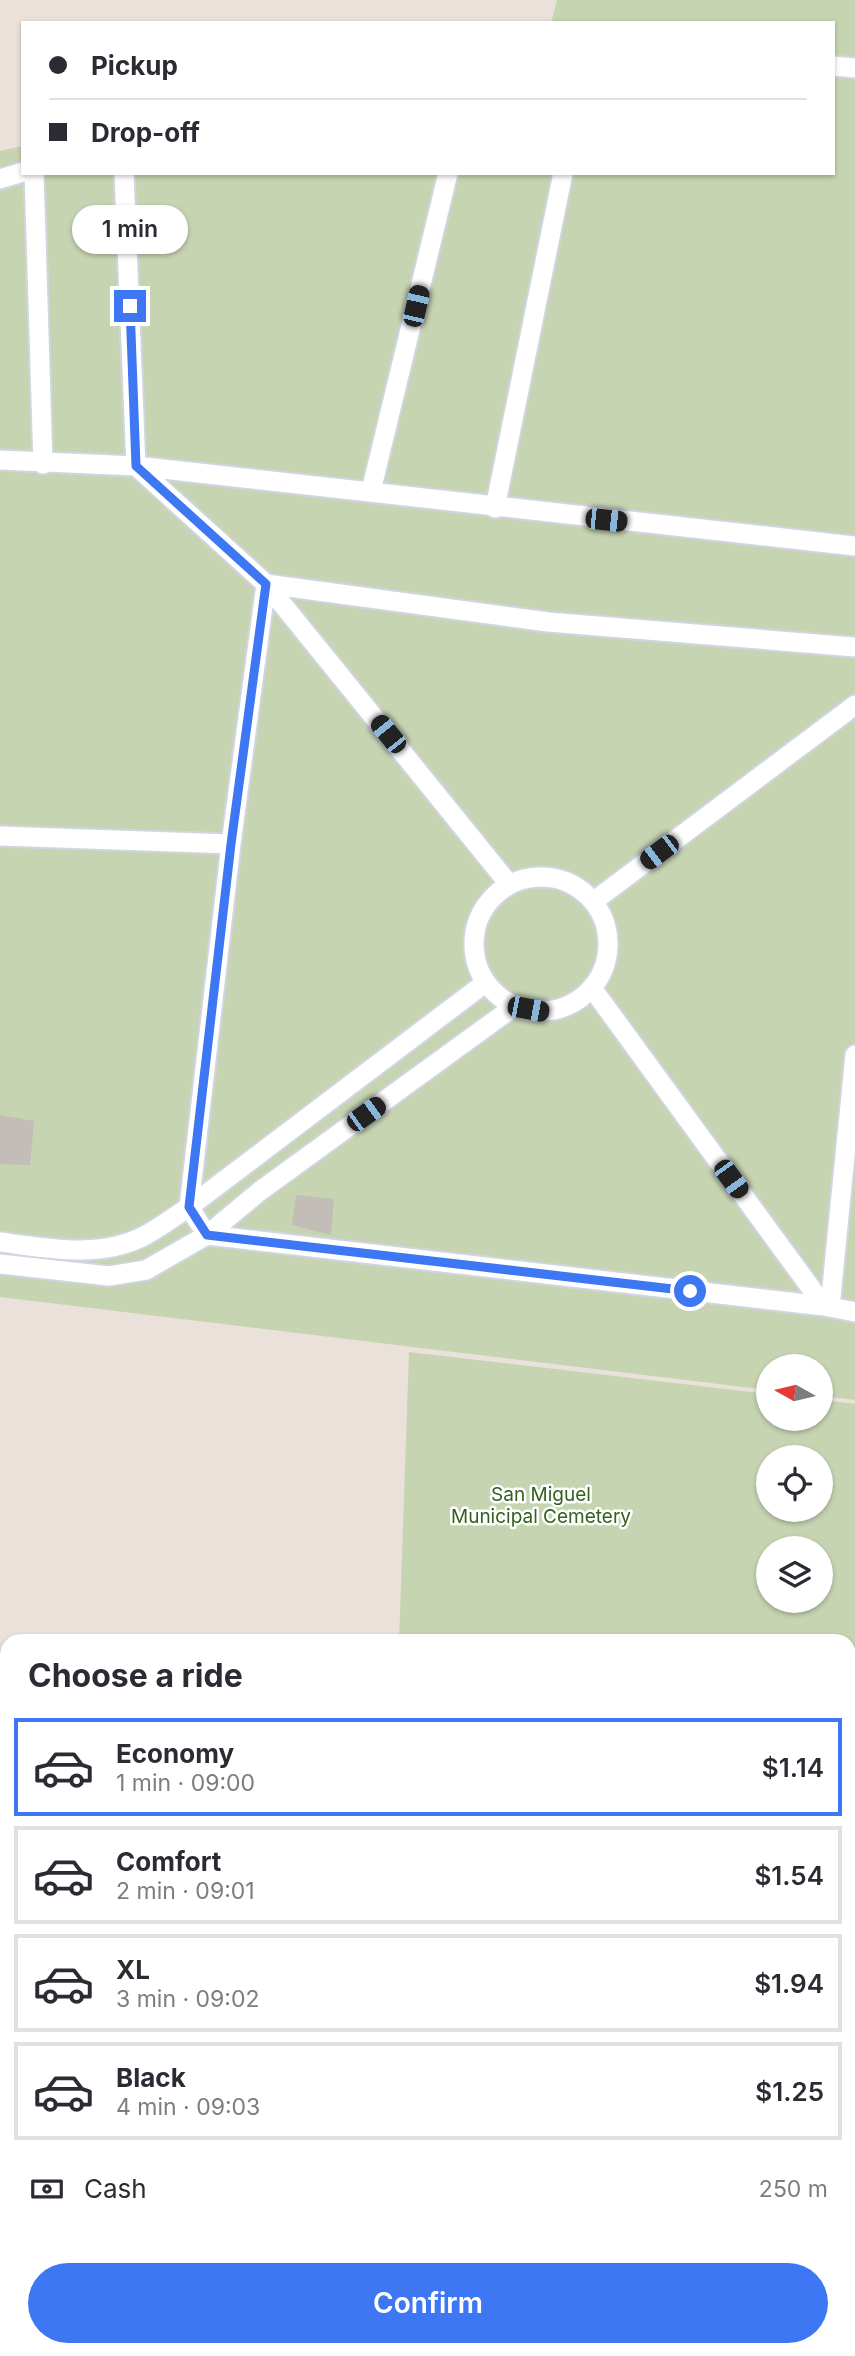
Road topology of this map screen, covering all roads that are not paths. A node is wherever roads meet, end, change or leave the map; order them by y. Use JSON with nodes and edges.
{"nodes":[{"id":1,"x":835,"y":66,"type":"edge"},
{"id":2,"x":855,"y":68,"type":"edge"},
{"id":3,"x":21,"y":174,"type":"edge"},
{"id":4,"x":34,"y":175,"type":"edge"},
{"id":5,"x":124,"y":175,"type":"edge"},
{"id":6,"x":448,"y":175,"type":"edge"},
{"id":7,"x":563,"y":175,"type":"edge"},
{"id":8,"x":0,"y":179,"type":"edge"},
{"id":9,"x":0,"y":460,"type":"edge"},
{"id":10,"x":43,"y":464,"type":"junction"},
{"id":11,"x":136,"y":466,"type":"junction"},
{"id":12,"x":371,"y":491,"type":"junction"},
{"id":13,"x":495,"y":508,"type":"junction"},
{"id":14,"x":855,"y":546,"type":"edge"},
{"id":15,"x":266,"y":584,"type":"junction"},
{"id":16,"x":855,"y":647,"type":"edge"},
{"id":17,"x":855,"y":705,"type":"edge"},
{"id":18,"x":0,"y":836,"type":"edge"},
{"id":19,"x":231,"y":844,"type":"junction"},
{"id":20,"x":509,"y":884,"type":"junction"},
{"id":21,"x":594,"y":901,"type":"junction"},
{"id":22,"x":485,"y":983,"type":"junction"},
{"id":23,"x":592,"y":988,"type":"junction"},
{"id":24,"x":514,"y":1006,"type":"junction"},
{"id":25,"x":855,"y":1055,"type":"edge"},
{"id":26,"x":189,"y":1207,"type":"junction"},
{"id":27,"x":207,"y":1235,"type":"junction"},
{"id":28,"x":0,"y":1242,"type":"edge"},
{"id":29,"x":0,"y":1264,"type":"edge"},
{"id":30,"x":827,"y":1307,"type":"junction"},
{"id":31,"x":855,"y":1312,"type":"edge"}],
"edges":[{"from":1,"to":2,"type":"lane"},
{"from":3,"to":8,"type":"lane"},
{"from":4,"to":10,"type":"lane"},
{"from":5,"to":11,"type":"lane"},
{"from":6,"to":12,"type":"lane"},
{"from":7,"to":13,"type":"lane"},
{"from":9,"to":10,"type":"lane"},
{"from":10,"to":11,"type":"lane"},
{"from":11,"to":12,"type":"lane"},
{"from":11,"to":15,"type":"lane"},
{"from":12,"to":13,"type":"lane"},
{"from":13,"to":14,"type":"lane"},
{"from":15,"to":16,"type":"lane"},
{"from":15,"to":19,"type":"lane"},
{"from":15,"to":20,"type":"lane"},
{"from":17,"to":21,"type":"lane"},
{"from":18,"to":19,"type":"lane"},
{"from":19,"to":26,"type":"lane"},
{"from":20,"to":21,"type":"lane"},
{"from":20,"to":22,"type":"lane"},
{"from":21,"to":23,"type":"lane"},
{"from":22,"to":24,"type":"lane"},
{"from":22,"to":26,"type":"lane"},
{"from":23,"to":24,"type":"lane"},
{"from":23,"to":30,"type":"lane"},
{"from":24,"to":27,"type":"lane"},
{"from":25,"to":30,"type":"lane"},
{"from":26,"to":27,"type":"lane"},
{"from":26,"to":28,"type":"lane"},
{"from":27,"to":29,"type":"lane"},
{"from":27,"to":30,"type":"lane"},
{"from":30,"to":31,"type":"lane"}]}
